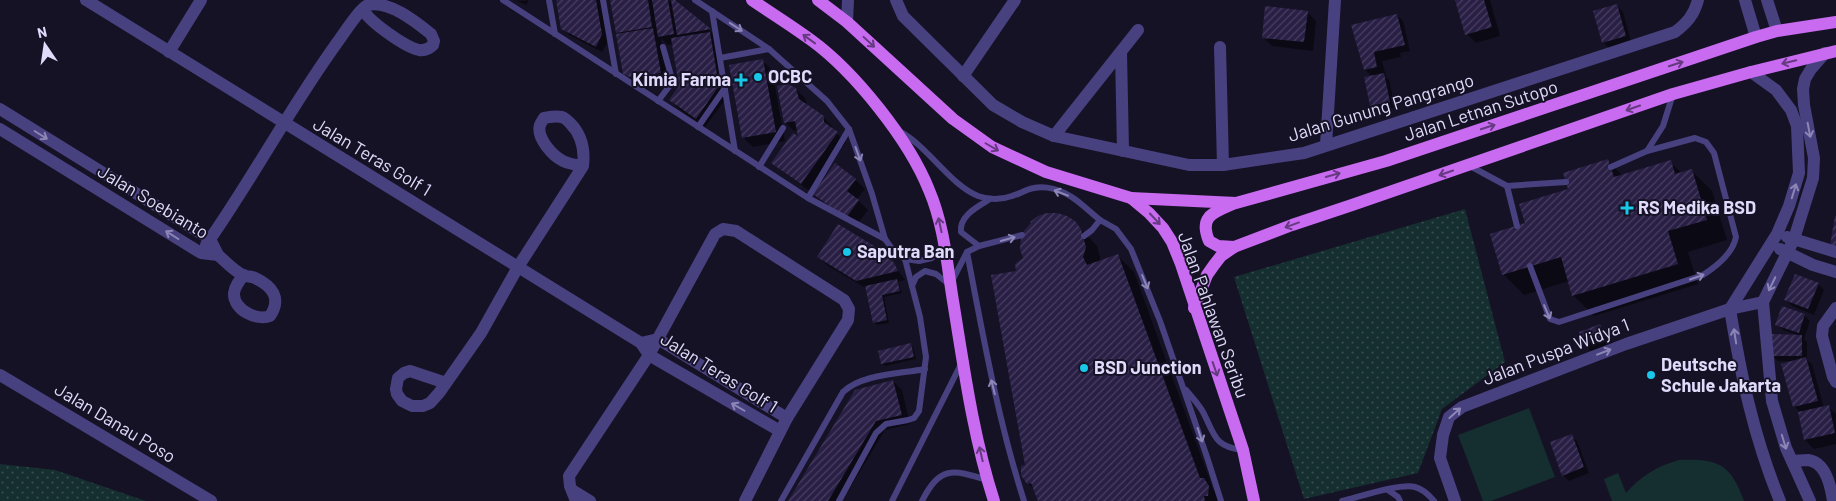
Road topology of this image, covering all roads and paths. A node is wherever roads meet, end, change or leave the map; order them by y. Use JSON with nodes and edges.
{"nodes":[{"id":1,"x":86,"y":0,"type":"edge"},
{"id":2,"x":201,"y":0,"type":"edge"},
{"id":3,"x":503,"y":0,"type":"edge"},
{"id":4,"x":549,"y":0,"type":"edge"},
{"id":5,"x":603,"y":0,"type":"edge"},
{"id":6,"x":695,"y":0,"type":"edge"},
{"id":7,"x":752,"y":0,"type":"edge"},
{"id":8,"x":818,"y":0,"type":"edge"},
{"id":9,"x":848,"y":0,"type":"edge"},
{"id":10,"x":896,"y":0,"type":"edge"},
{"id":11,"x":1014,"y":0,"type":"edge"},
{"id":12,"x":1335,"y":0,"type":"edge"},
{"id":13,"x":1698,"y":0,"type":"edge"},
{"id":14,"x":1745,"y":0,"type":"edge"},
{"id":15,"x":1767,"y":0,"type":"edge"},
{"id":16,"x":363,"y":10,"type":"junction"},
{"id":17,"x":712,"y":11,"type":"junction"},
{"id":18,"x":847,"y":22,"type":"junction"},
{"id":19,"x":1836,"y":22,"type":"edge"},
{"id":20,"x":1138,"y":30,"type":"dead end"},
{"id":21,"x":1778,"y":31,"type":"junction"},
{"id":22,"x":555,"y":34,"type":"junction"},
{"id":23,"x":1756,"y":37,"type":"junction"},
{"id":24,"x":663,"y":47,"type":"dead end"},
{"id":25,"x":1220,"y":47,"type":"dead end"},
{"id":26,"x":769,"y":49,"type":"junction"},
{"id":27,"x":169,"y":52,"type":"junction"},
{"id":28,"x":1121,"y":52,"type":"junction"},
{"id":29,"x":1830,"y":52,"type":"edge"},
{"id":30,"x":720,"y":58,"type":"junction"},
{"id":31,"x":1751,"y":72,"type":"junction"},
{"id":32,"x":616,"y":74,"type":"junction"},
{"id":33,"x":963,"y":76,"type":"junction"},
{"id":34,"x":725,"y":88,"type":"junction"},
{"id":35,"x":1673,"y":94,"type":"junction"},
{"id":36,"x":658,"y":101,"type":"junction"},
{"id":37,"x":0,"y":109,"type":"edge"},
{"id":38,"x":21,"y":122,"type":"junction"},
{"id":39,"x":284,"y":124,"type":"junction"},
{"id":40,"x":698,"y":127,"type":"junction"},
{"id":41,"x":892,"y":127,"type":"junction"},
{"id":42,"x":783,"y":128,"type":"dead end"},
{"id":43,"x":0,"y":129,"type":"edge"},
{"id":44,"x":849,"y":129,"type":"junction"},
{"id":45,"x":12,"y":136,"type":"junction"},
{"id":46,"x":1054,"y":136,"type":"junction"},
{"id":47,"x":1326,"y":145,"type":"junction"},
{"id":48,"x":735,"y":151,"type":"junction"},
{"id":49,"x":1123,"y":151,"type":"junction"},
{"id":50,"x":1647,"y":151,"type":"junction"},
{"id":51,"x":1468,"y":165,"type":"junction"},
{"id":52,"x":583,"y":166,"type":"dead end"},
{"id":53,"x":1223,"y":166,"type":"junction"},
{"id":54,"x":759,"y":167,"type":"junction"},
{"id":55,"x":1611,"y":167,"type":"dead end"},
{"id":56,"x":1566,"y":182,"type":"dead end"},
{"id":57,"x":1507,"y":186,"type":"junction"},
{"id":58,"x":808,"y":198,"type":"junction"},
{"id":59,"x":1131,"y":198,"type":"junction"},
{"id":60,"x":990,"y":199,"type":"junction"},
{"id":61,"x":1236,"y":202,"type":"junction"},
{"id":62,"x":1100,"y":220,"type":"junction"},
{"id":63,"x":1517,"y":226,"type":"dead end"},
{"id":64,"x":1022,"y":235,"type":"dead end"},
{"id":65,"x":1084,"y":236,"type":"dead end"},
{"id":66,"x":1794,"y":238,"type":"junction"},
{"id":67,"x":210,"y":239,"type":"junction"},
{"id":68,"x":885,"y":239,"type":"junction"},
{"id":69,"x":1774,"y":239,"type":"junction"},
{"id":70,"x":944,"y":246,"type":"junction"},
{"id":71,"x":979,"y":246,"type":"junction"},
{"id":72,"x":1234,"y":248,"type":"junction"},
{"id":73,"x":967,"y":252,"type":"junction"},
{"id":74,"x":1836,"y":252,"type":"edge"},
{"id":75,"x":201,"y":253,"type":"junction"},
{"id":76,"x":1787,"y":253,"type":"junction"},
{"id":77,"x":218,"y":255,"type":"junction"},
{"id":78,"x":905,"y":259,"type":"junction"},
{"id":79,"x":1530,"y":266,"type":"dead end"},
{"id":80,"x":518,"y":267,"type":"junction"},
{"id":81,"x":1836,"y":272,"type":"edge"},
{"id":82,"x":244,"y":276,"type":"dead end"},
{"id":83,"x":950,"y":285,"type":"junction"},
{"id":84,"x":912,"y":286,"type":"junction"},
{"id":85,"x":1762,"y":302,"type":"junction"},
{"id":86,"x":1194,"y":308,"type":"junction"},
{"id":87,"x":1836,"y":308,"type":"edge"},
{"id":88,"x":1730,"y":309,"type":"junction"},
{"id":89,"x":658,"y":340,"type":"junction"},
{"id":90,"x":641,"y":342,"type":"junction"},
{"id":91,"x":649,"y":355,"type":"junction"},
{"id":92,"x":962,"y":360,"type":"junction"},
{"id":93,"x":925,"y":369,"type":"junction"},
{"id":94,"x":0,"y":375,"type":"edge"},
{"id":95,"x":1836,"y":382,"type":"edge"},
{"id":96,"x":446,"y":383,"type":"dead end"},
{"id":97,"x":1182,"y":385,"type":"junction"},
{"id":98,"x":787,"y":418,"type":"junction"},
{"id":99,"x":780,"y":431,"type":"junction"},
{"id":100,"x":1243,"y":450,"type":"junction"},
{"id":101,"x":1792,"y":462,"type":"junction"},
{"id":102,"x":988,"y":480,"type":"junction"},
{"id":103,"x":1388,"y":490,"type":"junction"},
{"id":104,"x":574,"y":495,"type":"edge"},
{"id":105,"x":211,"y":501,"type":"edge"},
{"id":106,"x":590,"y":501,"type":"edge"},
{"id":107,"x":746,"y":501,"type":"edge"},
{"id":108,"x":780,"y":501,"type":"edge"},
{"id":109,"x":839,"y":501,"type":"edge"},
{"id":110,"x":892,"y":501,"type":"edge"},
{"id":111,"x":922,"y":501,"type":"edge"},
{"id":112,"x":994,"y":501,"type":"edge"},
{"id":113,"x":1024,"y":501,"type":"edge"},
{"id":114,"x":1221,"y":501,"type":"edge"},
{"id":115,"x":1254,"y":501,"type":"edge"},
{"id":116,"x":1342,"y":501,"type":"edge"},
{"id":117,"x":1400,"y":501,"type":"edge"},
{"id":118,"x":1434,"y":501,"type":"edge"},
{"id":119,"x":1455,"y":501,"type":"edge"},
{"id":120,"x":1780,"y":501,"type":"edge"},
{"id":121,"x":1810,"y":501,"type":"edge"},
{"id":122,"x":1832,"y":501,"type":"edge"}],
"edges":[{"from":1,"to":27,"type":"street","name":"Jalan Teras Golf 1"},
{"from":2,"to":27,"type":"street"},
{"from":3,"to":22,"type":"lane"},
{"from":4,"to":22,"type":"lane"},
{"from":5,"to":32,"type":"lane"},
{"from":6,"to":17,"type":"lane"},
{"from":41,"to":7,"type":"main road","one_way":true},
{"from":8,"to":18,"type":"main road","name":"Jalan Pahlawan Seribu"},
{"from":9,"to":18,"type":"street"},
{"from":10,"to":33,"type":"street","name":"Jalan Gunung Pangrango"},
{"from":11,"to":33,"type":"street"},
{"from":12,"to":47,"type":"street"},
{"from":13,"to":47,"type":"street","name":"Jalan Gunung Pangrango"},
{"from":14,"to":23,"type":"street"},
{"from":15,"to":21,"type":"street"},
{"from":16,"to":16,"type":"street"},
{"from":16,"to":39,"type":"street"},
{"from":17,"to":26,"type":"lane","one_way":true},
{"from":17,"to":30,"type":"lane"},
{"from":18,"to":59,"type":"main road","name":"Jalan Pahlawan Seribu","one_way":true},
{"from":19,"to":21,"type":"main road","name":"Jalan Letnan Sutopo"},
{"from":20,"to":28,"type":"street"},
{"from":21,"to":23,"type":"main road","name":"Jalan Letnan Sutopo"},
{"from":22,"to":32,"type":"lane"},
{"from":61,"to":23,"type":"main road","name":"Jalan Letnan Sutopo","one_way":true},
{"from":24,"to":36,"type":"lane"},
{"from":25,"to":53,"type":"street"},
{"from":26,"to":30,"type":"lane"},
{"from":26,"to":44,"type":"lane"},
{"from":27,"to":39,"type":"street","name":"Jalan Teras Golf 1"},
{"from":28,"to":46,"type":"street"},
{"from":28,"to":49,"type":"street"},
{"from":29,"to":31,"type":"main road","one_way":true},
{"from":29,"to":66,"type":"street","one_way":true},
{"from":30,"to":34,"type":"lane"},
{"from":31,"to":35,"type":"main road"},
{"from":69,"to":31,"type":"street","one_way":true},
{"from":32,"to":36,"type":"lane"},
{"from":33,"to":46,"type":"street","name":"Jalan Gunung Pangrango"},
{"from":34,"to":40,"type":"lane"},
{"from":34,"to":48,"type":"lane"},
{"from":35,"to":50,"type":"lane"},
{"from":35,"to":51,"type":"main road","one_way":true},
{"from":36,"to":40,"type":"lane"},
{"from":37,"to":38,"type":"street","name":"Jalan Soebianto"},
{"from":38,"to":45,"type":"street"},
{"from":38,"to":67,"type":"street","name":"Jalan Soebianto","one_way":true},
{"from":39,"to":67,"type":"street"},
{"from":39,"to":80,"type":"street","name":"Jalan Teras Golf 1"},
{"from":40,"to":48,"type":"lane"},
{"from":41,"to":60,"type":"lane"},
{"from":70,"to":41,"type":"main road","one_way":true},
{"from":42,"to":54,"type":"lane"},
{"from":43,"to":45,"type":"street","name":"Jalan Soebianto"},
{"from":44,"to":58,"type":"lane"},
{"from":44,"to":68,"type":"lane","one_way":true},
{"from":75,"to":45,"type":"street","name":"Jalan Soebianto","one_way":true},
{"from":46,"to":49,"type":"street","name":"Jalan Gunung Pangrango"},
{"from":47,"to":53,"type":"street","name":"Jalan Gunung Pangrango"},
{"from":48,"to":54,"type":"lane"},
{"from":49,"to":53,"type":"street","name":"Jalan Gunung Pangrango"},
{"from":50,"to":55,"type":"lane"},
{"from":79,"to":50,"type":"lane","one_way":true},
{"from":51,"to":57,"type":"lane"},
{"from":51,"to":72,"type":"main road","one_way":true},
{"from":52,"to":80,"type":"street"},
{"from":54,"to":58,"type":"lane"},
{"from":56,"to":57,"type":"lane"},
{"from":57,"to":63,"type":"lane"},
{"from":58,"to":68,"type":"lane"},
{"from":59,"to":61,"type":"main road","name":"Jalan Letnan Sutopo"},
{"from":59,"to":86,"type":"main road","name":"Jalan Pahlawan Seribu","one_way":true},
{"from":62,"to":60,"type":"lane","one_way":true},
{"from":60,"to":71,"type":"lane"},
{"from":61,"to":72,"type":"main road"},
{"from":62,"to":65,"type":"lane"},
{"from":62,"to":97,"type":"lane","one_way":true},
{"from":71,"to":64,"type":"lane","one_way":true},
{"from":66,"to":69,"type":"street"},
{"from":66,"to":74,"type":"street"},
{"from":66,"to":76,"type":"street"},
{"from":67,"to":75,"type":"street"},
{"from":67,"to":77,"type":"street","name":"Jalan Soebianto"},
{"from":68,"to":78,"type":"lane"},
{"from":69,"to":76,"type":"street"},
{"from":69,"to":88,"type":"street"},
{"from":70,"to":78,"type":"lane"},
{"from":70,"to":83,"type":"main road"},
{"from":71,"to":73,"type":"lane"},
{"from":72,"to":86,"type":"main road"},
{"from":73,"to":83,"type":"lane"},
{"from":113,"to":73,"type":"lane","one_way":true},
{"from":75,"to":77,"type":"street","name":"Jalan Soebianto"},
{"from":76,"to":81,"type":"street"},
{"from":76,"to":85,"type":"street","one_way":true},
{"from":77,"to":82,"type":"street"},
{"from":78,"to":84,"type":"lane"},
{"from":80,"to":90,"type":"street","name":"Jalan Teras Golf 1"},
{"from":80,"to":96,"type":"street"},
{"from":83,"to":84,"type":"lane"},
{"from":83,"to":92,"type":"main road"},
{"from":84,"to":93,"type":"lane"},
{"from":85,"to":88,"type":"street","name":"Jalan Puspa Widya 1"},
{"from":85,"to":101,"type":"street","one_way":true},
{"from":86,"to":100,"type":"main road","name":"Jalan Pahlawan Seribu","one_way":true},
{"from":87,"to":95,"type":"street"},
{"from":119,"to":88,"type":"street","name":"Jalan Puspa Widya 1","one_way":true},
{"from":120,"to":88,"type":"street","one_way":true},
{"from":89,"to":90,"type":"street","name":"Jalan Teras Golf 1"},
{"from":89,"to":91,"type":"street"},
{"from":89,"to":98,"type":"street","name":"Jalan Teras Golf 1"},
{"from":89,"to":98,"type":"street"},
{"from":90,"to":91,"type":"street","name":"Jalan Teras Golf 1"},
{"from":99,"to":91,"type":"street","name":"Jalan Teras Golf 1","one_way":true},
{"from":91,"to":104,"type":"street"},
{"from":102,"to":92,"type":"main road","one_way":true},
{"from":92,"to":110,"type":"lane"},
{"from":93,"to":108,"type":"lane"},
{"from":93,"to":109,"type":"lane"},
{"from":94,"to":105,"type":"street","name":"Jalan Danau Poso"},
{"from":97,"to":100,"type":"lane"},
{"from":97,"to":114,"type":"lane","one_way":true},
{"from":98,"to":99,"type":"street"},
{"from":99,"to":107,"type":"street"},
{"from":100,"to":115,"type":"main road","name":"Jalan Pahlawan Seribu"},
{"from":101,"to":121,"type":"street"},
{"from":101,"to":122,"type":"street"},
{"from":102,"to":111,"type":"lane"},
{"from":102,"to":112,"type":"main road"},
{"from":103,"to":116,"type":"lane"},
{"from":103,"to":117,"type":"lane"},
{"from":103,"to":118,"type":"lane"},
{"from":104,"to":106,"type":"street"}]}
